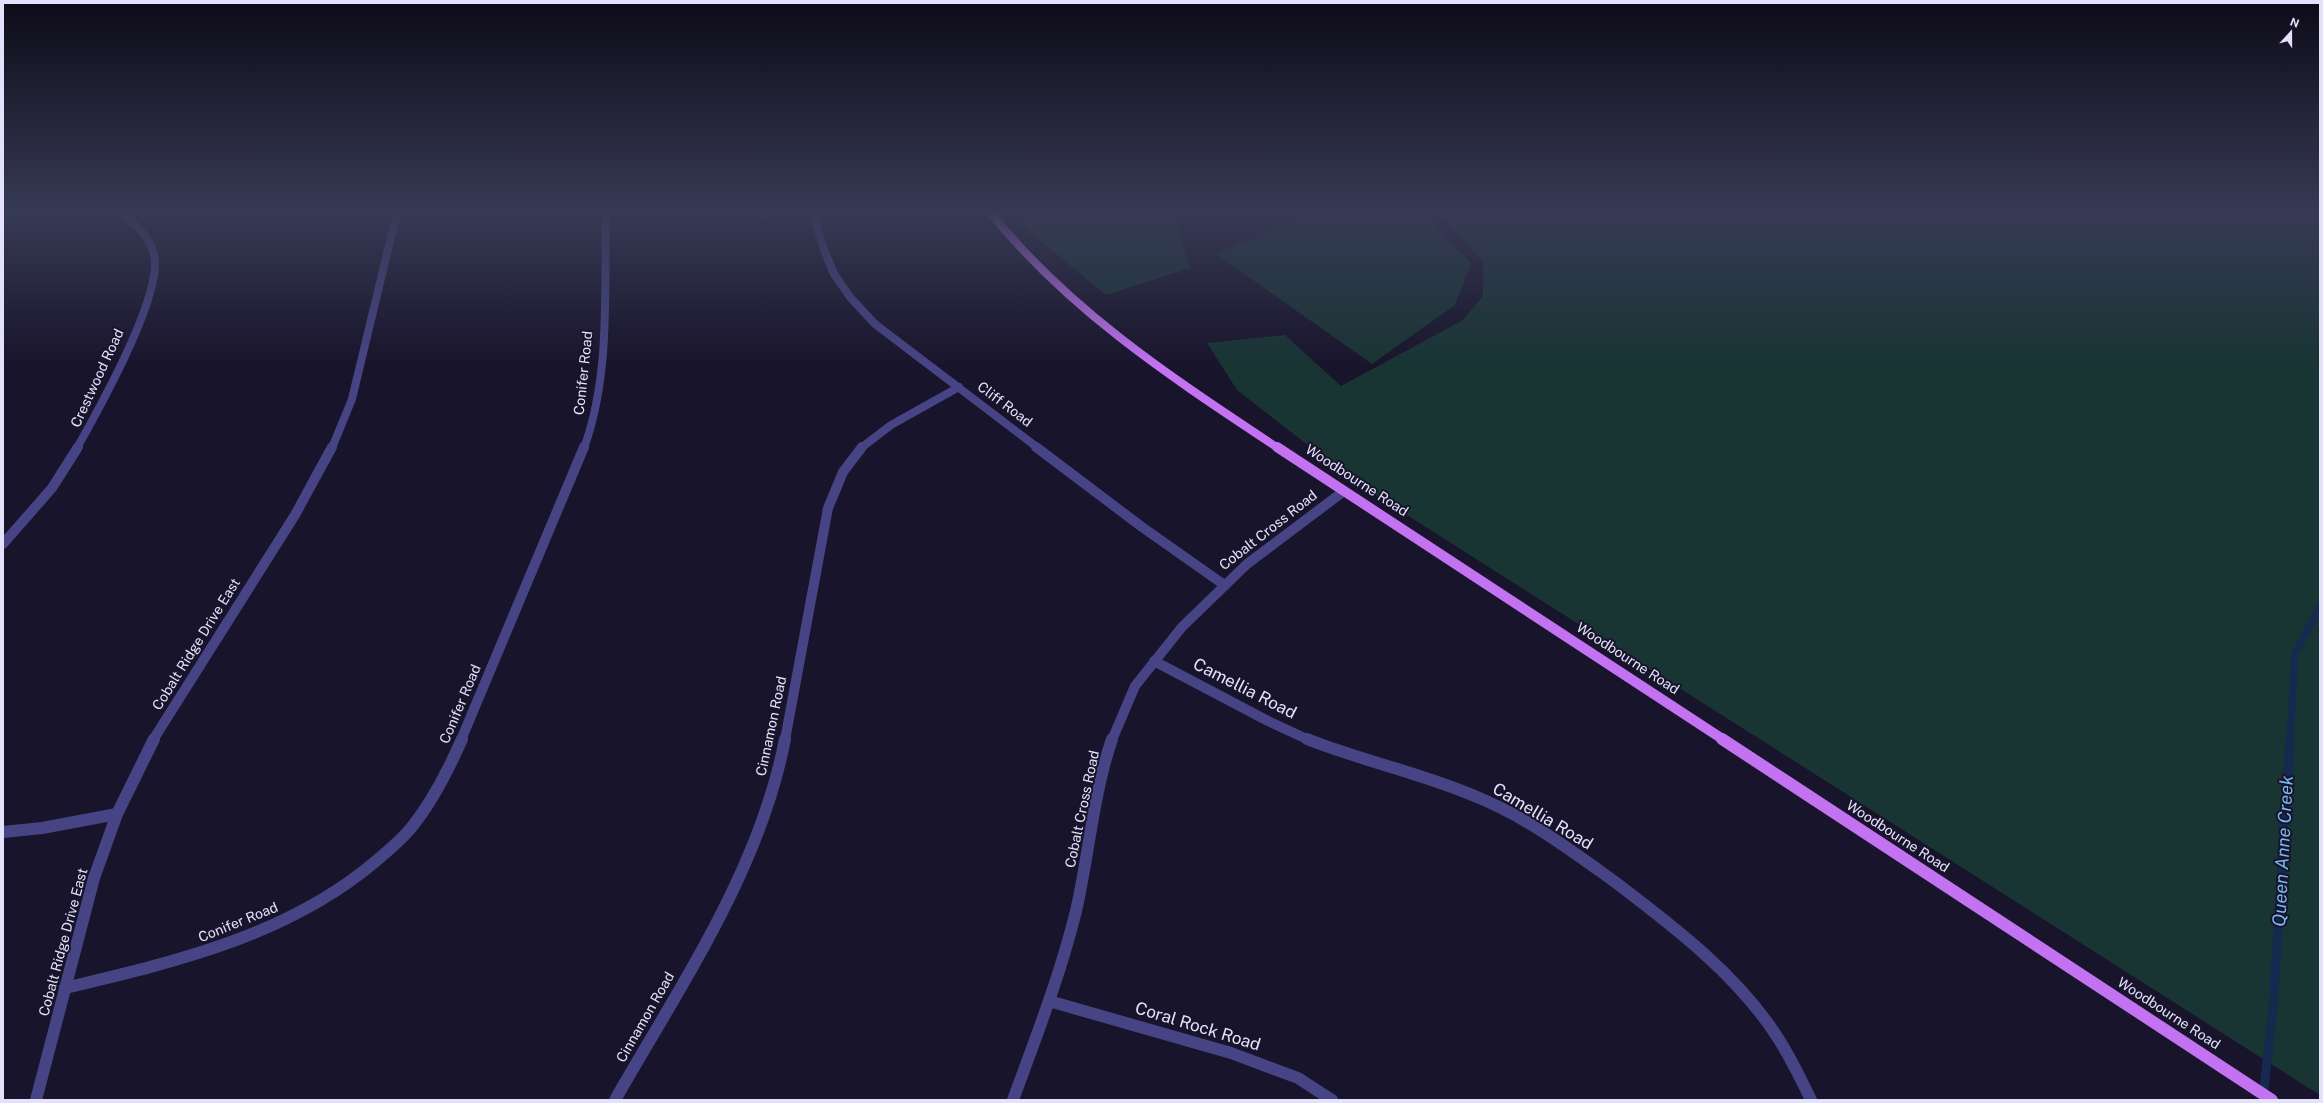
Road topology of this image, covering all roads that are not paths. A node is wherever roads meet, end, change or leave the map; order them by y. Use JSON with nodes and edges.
{"nodes":[{"id":1,"x":155,"y":263,"type":"edge"},
{"id":2,"x":385,"y":263,"type":"edge"},
{"id":3,"x":605,"y":263,"type":"edge"},
{"id":4,"x":827,"y":263,"type":"edge"},
{"id":5,"x":1034,"y":263,"type":"edge"},
{"id":6,"x":959,"y":387,"type":"junction"},
{"id":7,"x":1344,"y":491,"type":"junction"},
{"id":8,"x":3,"y":544,"type":"edge"},
{"id":9,"x":1223,"y":584,"type":"junction"},
{"id":10,"x":1154,"y":661,"type":"junction"},
{"id":11,"x":117,"y":814,"type":"junction"},
{"id":12,"x":3,"y":832,"type":"edge"},
{"id":13,"x":64,"y":988,"type":"junction"},
{"id":14,"x":1049,"y":1001,"type":"junction"},
{"id":15,"x":36,"y":1100,"type":"edge"},
{"id":16,"x":614,"y":1100,"type":"edge"},
{"id":17,"x":1013,"y":1100,"type":"edge"},
{"id":18,"x":1332,"y":1100,"type":"edge"},
{"id":19,"x":1811,"y":1100,"type":"edge"},
{"id":20,"x":2272,"y":1100,"type":"edge"}],
"edges":[{"from":1,"to":8,"type":"street","name":"Crestwood Road"},
{"from":2,"to":11,"type":"street","name":"Cobalt Ridge Drive East"},
{"from":3,"to":13,"type":"street","name":"Conifer Road"},
{"from":4,"to":6,"type":"street","name":"Cliff Road"},
{"from":5,"to":7,"type":"main road","name":"Woodbourne Road"},
{"from":6,"to":9,"type":"street","name":"Cliff Road"},
{"from":6,"to":16,"type":"street","name":"Cinnamon Road"},
{"from":7,"to":9,"type":"street","name":"Cobalt Cross Road"},
{"from":7,"to":20,"type":"main road","name":"Woodbourne Road"},
{"from":9,"to":10,"type":"street","name":"Cobalt Cross Road"},
{"from":10,"to":14,"type":"street","name":"Cobalt Cross Road"},
{"from":10,"to":19,"type":"street","name":"Camellia Road"},
{"from":11,"to":12,"type":"street"},
{"from":11,"to":13,"type":"street","name":"Cobalt Ridge Drive East"},
{"from":13,"to":15,"type":"street","name":"Cobalt Ridge Drive East"},
{"from":14,"to":17,"type":"street","name":"Cobalt Cross Road"},
{"from":14,"to":18,"type":"street","name":"Coral Rock Road"}]}
